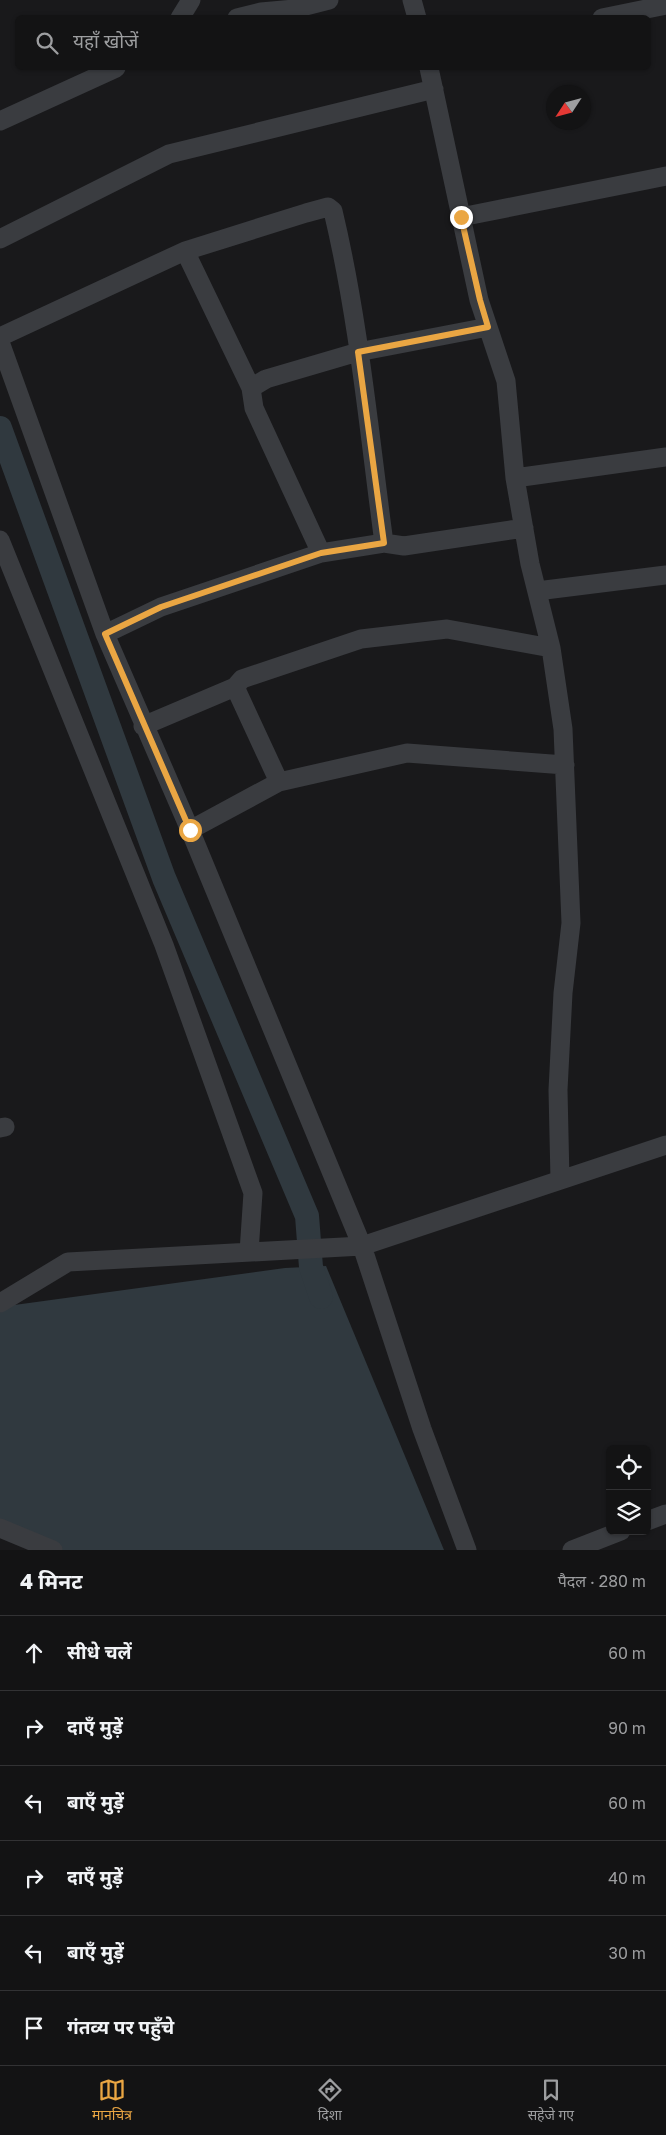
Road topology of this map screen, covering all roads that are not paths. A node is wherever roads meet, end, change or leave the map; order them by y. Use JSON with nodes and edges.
{"nodes":[{"id":1,"x":191,"y":0,"type":"edge"},
{"id":2,"x":329,"y":0,"type":"edge"},
{"id":3,"x":412,"y":0,"type":"edge"},
{"id":4,"x":666,"y":5,"type":"edge"},
{"id":5,"x":182,"y":15,"type":"edge"},
{"id":6,"x":248,"y":15,"type":"edge"},
{"id":7,"x":416,"y":15,"type":"edge"},
{"id":8,"x":617,"y":15,"type":"edge"},
{"id":9,"x":112,"y":70,"type":"edge"},
{"id":10,"x":429,"y":70,"type":"edge"},
{"id":11,"x":434,"y":89,"type":"junction"},
{"id":12,"x":0,"y":121,"type":"edge"},
{"id":13,"x":666,"y":176,"type":"edge"},
{"id":14,"x":461,"y":217,"type":"junction"},
{"id":15,"x":0,"y":238,"type":"edge"},
{"id":16,"x":186,"y":251,"type":"junction"},
{"id":17,"x":488,"y":327,"type":"junction"},
{"id":18,"x":0,"y":337,"type":"edge"},
{"id":19,"x":0,"y":342,"type":"edge"},
{"id":20,"x":358,"y":352,"type":"junction"},
{"id":21,"x":251,"y":388,"type":"junction"},
{"id":22,"x":666,"y":457,"type":"edge"},
{"id":23,"x":515,"y":478,"type":"junction"},
{"id":24,"x":524,"y":528,"type":"junction"},
{"id":25,"x":0,"y":540,"type":"edge"},
{"id":26,"x":384,"y":543,"type":"junction"},
{"id":27,"x":321,"y":553,"type":"junction"},
{"id":28,"x":666,"y":575,"type":"edge"},
{"id":29,"x":537,"y":591,"type":"junction"},
{"id":30,"x":105,"y":634,"type":"junction"},
{"id":31,"x":551,"y":648,"type":"junction"},
{"id":32,"x":234,"y":687,"type":"junction"},
{"id":33,"x":143,"y":726,"type":"junction"},
{"id":34,"x":565,"y":765,"type":"junction"},
{"id":35,"x":279,"y":782,"type":"junction"},
{"id":36,"x":190,"y":830,"type":"junction"},
{"id":37,"x":666,"y":1145,"type":"edge"},
{"id":38,"x":560,"y":1180,"type":"junction"},
{"id":39,"x":361,"y":1246,"type":"junction"},
{"id":40,"x":254,"y":1252,"type":"junction"},
{"id":41,"x":0,"y":1303,"type":"edge"},
{"id":42,"x":666,"y":1514,"type":"edge"},
{"id":43,"x":651,"y":1520,"type":"edge"},
{"id":44,"x":0,"y":1528,"type":"edge"},
{"id":45,"x":611,"y":1535,"type":"edge"},
{"id":46,"x":53,"y":1550,"type":"edge"},
{"id":47,"x":467,"y":1550,"type":"edge"},
{"id":48,"x":572,"y":1550,"type":"edge"}],
"edges":[{"from":1,"to":5,"type":"street"},
{"from":2,"to":6,"type":"street"},
{"from":3,"to":7,"type":"street"},
{"from":4,"to":8,"type":"street"},
{"from":9,"to":12,"type":"street"},
{"from":10,"to":11,"type":"street"},
{"from":11,"to":14,"type":"street"},
{"from":11,"to":15,"type":"street"},
{"from":13,"to":14,"type":"street"},
{"from":14,"to":17,"type":"street"},
{"from":16,"to":18,"type":"street"},
{"from":16,"to":20,"type":"street"},
{"from":16,"to":21,"type":"street"},
{"from":17,"to":20,"type":"street"},
{"from":17,"to":23,"type":"street"},
{"from":19,"to":30,"type":"street"},
{"from":20,"to":21,"type":"street"},
{"from":20,"to":26,"type":"street"},
{"from":21,"to":27,"type":"street"},
{"from":22,"to":23,"type":"street"},
{"from":23,"to":24,"type":"street"},
{"from":24,"to":26,"type":"street"},
{"from":24,"to":29,"type":"street"},
{"from":25,"to":40,"type":"street"},
{"from":26,"to":27,"type":"street"},
{"from":27,"to":30,"type":"street"},
{"from":28,"to":29,"type":"street"},
{"from":29,"to":31,"type":"street"},
{"from":30,"to":33,"type":"street"},
{"from":31,"to":32,"type":"street"},
{"from":31,"to":34,"type":"street"},
{"from":32,"to":33,"type":"street"},
{"from":32,"to":35,"type":"street"},
{"from":33,"to":36,"type":"street"},
{"from":34,"to":35,"type":"street"},
{"from":34,"to":38,"type":"street"},
{"from":35,"to":36,"type":"street"},
{"from":36,"to":39,"type":"street"},
{"from":37,"to":38,"type":"street"},
{"from":38,"to":39,"type":"street"},
{"from":39,"to":40,"type":"street"},
{"from":39,"to":47,"type":"street"},
{"from":40,"to":41,"type":"street"},
{"from":42,"to":43,"type":"street"},
{"from":44,"to":46,"type":"street"},
{"from":45,"to":48,"type":"street"}]}
